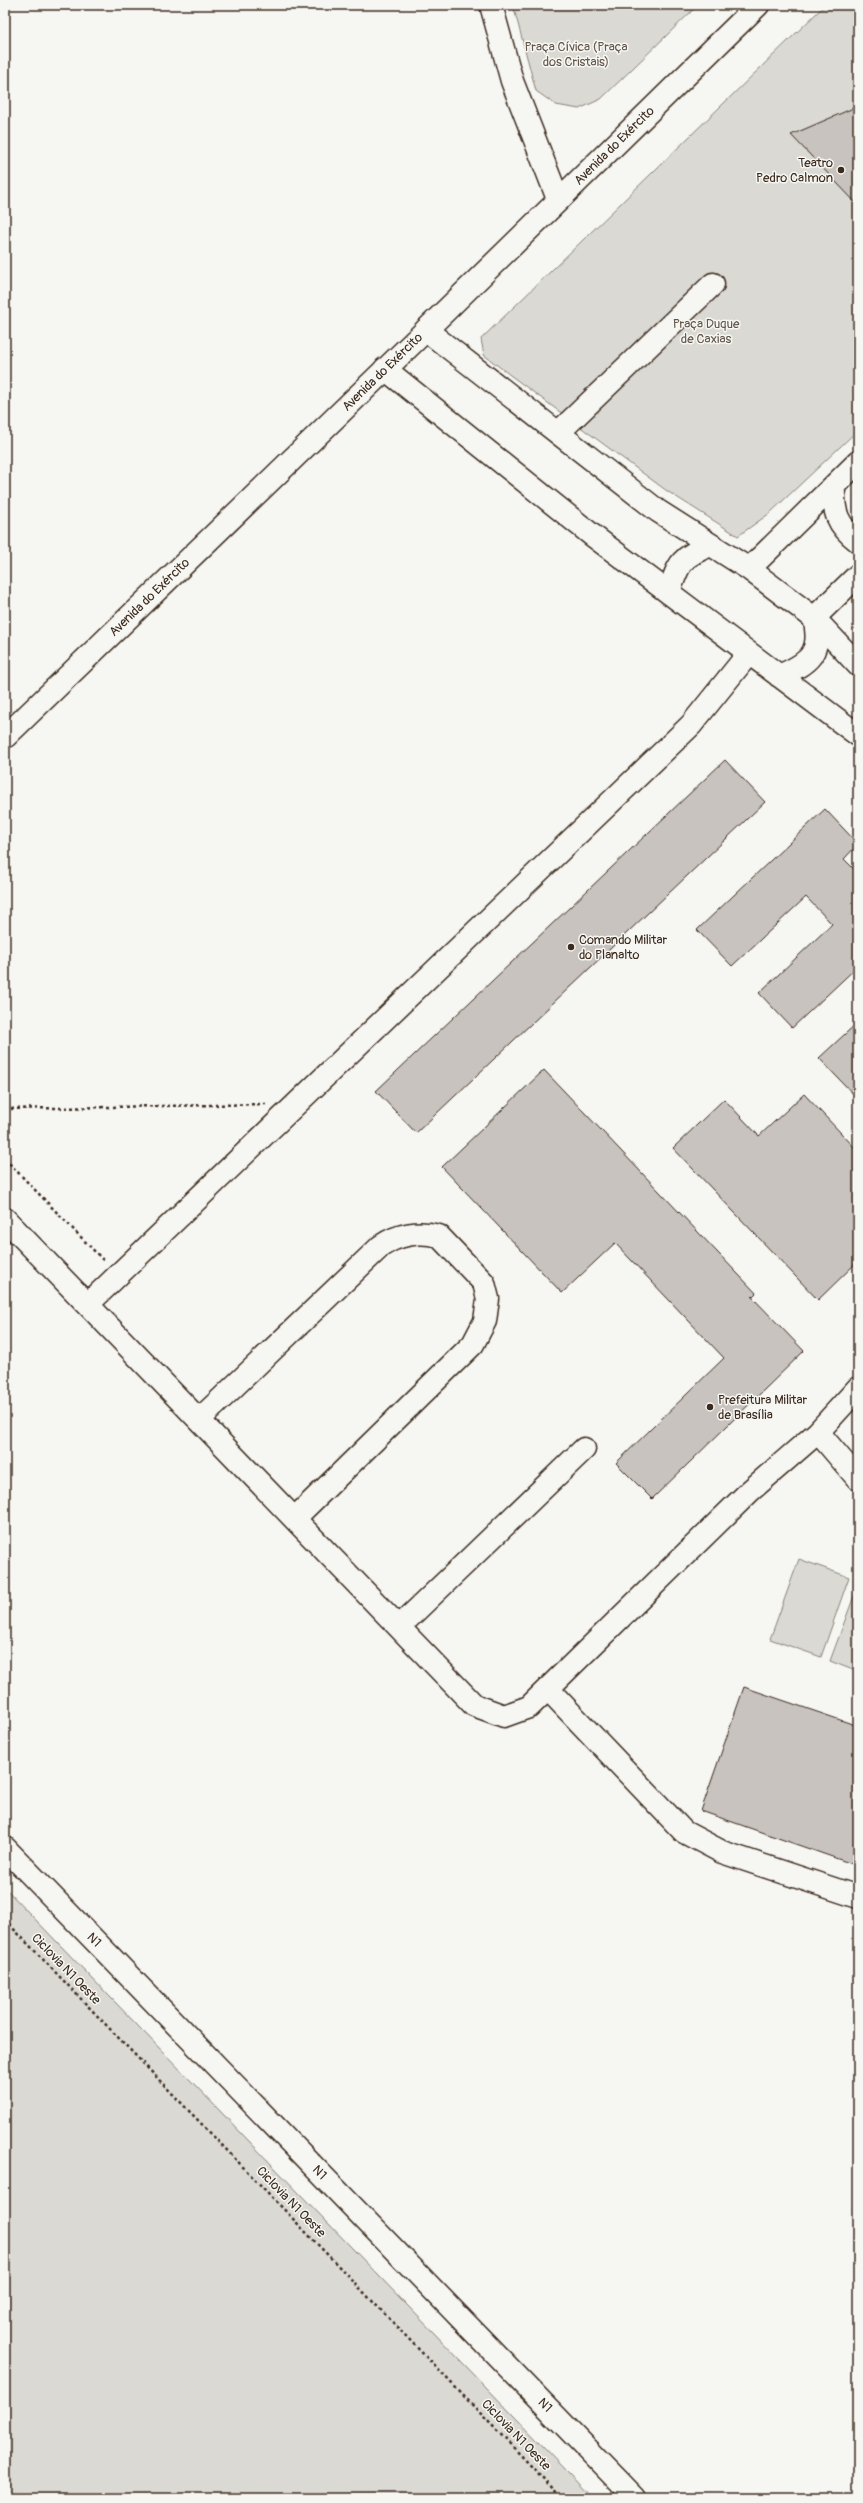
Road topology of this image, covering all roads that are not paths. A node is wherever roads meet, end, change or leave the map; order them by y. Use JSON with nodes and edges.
{"nodes":[{"id":1,"x":491,"y":5,"type":"edge"},
{"id":2,"x":758,"y":5,"type":"edge"},
{"id":3,"x":558,"y":199,"type":"junction"},
{"id":4,"x":713,"y":284,"type":"dead end"},
{"id":5,"x":426,"y":330,"type":"junction"},
{"id":6,"x":385,"y":369,"type":"junction"},
{"id":7,"x":558,"y":433,"type":"junction"},
{"id":8,"x":858,"y":462,"type":"edge"},
{"id":9,"x":834,"y":486,"type":"junction"},
{"id":10,"x":858,"y":541,"type":"edge"},
{"id":11,"x":711,"y":545,"type":"junction"},
{"id":12,"x":749,"y":569,"type":"junction"},
{"id":13,"x":858,"y":575,"type":"edge"},
{"id":14,"x":669,"y":593,"type":"junction"},
{"id":15,"x":814,"y":618,"type":"junction"},
{"id":16,"x":748,"y":653,"type":"junction"},
{"id":17,"x":858,"y":665,"type":"edge"},
{"id":18,"x":779,"y":676,"type":"junction"},
{"id":19,"x":858,"y":735,"type":"edge"},
{"id":20,"x":5,"y":737,"type":"edge"},
{"id":21,"x":5,"y":1219,"type":"edge"},
{"id":22,"x":88,"y":1304,"type":"junction"},
{"id":23,"x":858,"y":1388,"type":"edge"},
{"id":24,"x":200,"y":1419,"type":"junction"},
{"id":25,"x":818,"y":1432,"type":"junction"},
{"id":26,"x":584,"y":1449,"type":"dead end"},
{"id":27,"x":858,"y":1479,"type":"edge"},
{"id":28,"x":295,"y":1518,"type":"junction"},
{"id":29,"x":400,"y":1626,"type":"junction"},
{"id":30,"x":548,"y":1689,"type":"junction"},
{"id":31,"x":5,"y":1848,"type":"edge"},
{"id":32,"x":858,"y":1897,"type":"edge"},
{"id":33,"x":635,"y":2498,"type":"edge"}],
"edges":[{"from":1,"to":3,"type":"main road"},
{"from":2,"to":3,"type":"main road","name":"Avenida do Exército"},
{"from":3,"to":5,"type":"main road","name":"Avenida do Exército"},
{"from":4,"to":7,"type":"main road"},
{"from":5,"to":6,"type":"main road","name":"Avenida do Exército"},
{"from":5,"to":7,"type":"main road"},
{"from":6,"to":14,"type":"main road"},
{"from":6,"to":20,"type":"main road","name":"Avenida do Exército"},
{"from":7,"to":11,"type":"main road"},
{"from":8,"to":9,"type":"main road"},
{"from":9,"to":10,"type":"main road"},
{"from":9,"to":12,"type":"main road"},
{"from":11,"to":12,"type":"main road"},
{"from":11,"to":14,"type":"main road"},
{"from":12,"to":15,"type":"main road"},
{"from":13,"to":15,"type":"main road"},
{"from":14,"to":16,"type":"main road"},
{"from":15,"to":17,"type":"main road"},
{"from":15,"to":18,"type":"main road"},
{"from":16,"to":18,"type":"main road"},
{"from":16,"to":22,"type":"main road"},
{"from":18,"to":19,"type":"main road"},
{"from":21,"to":22,"type":"main road"},
{"from":22,"to":24,"type":"main road"},
{"from":23,"to":25,"type":"main road"},
{"from":24,"to":28,"type":"main road"},
{"from":24,"to":28,"type":"main road"},
{"from":25,"to":27,"type":"main road"},
{"from":25,"to":30,"type":"main road"},
{"from":26,"to":29,"type":"main road"},
{"from":28,"to":29,"type":"main road"},
{"from":29,"to":30,"type":"main road"},
{"from":30,"to":32,"type":"main road"},
{"from":31,"to":33,"type":"main road","name":"N1"}]}
